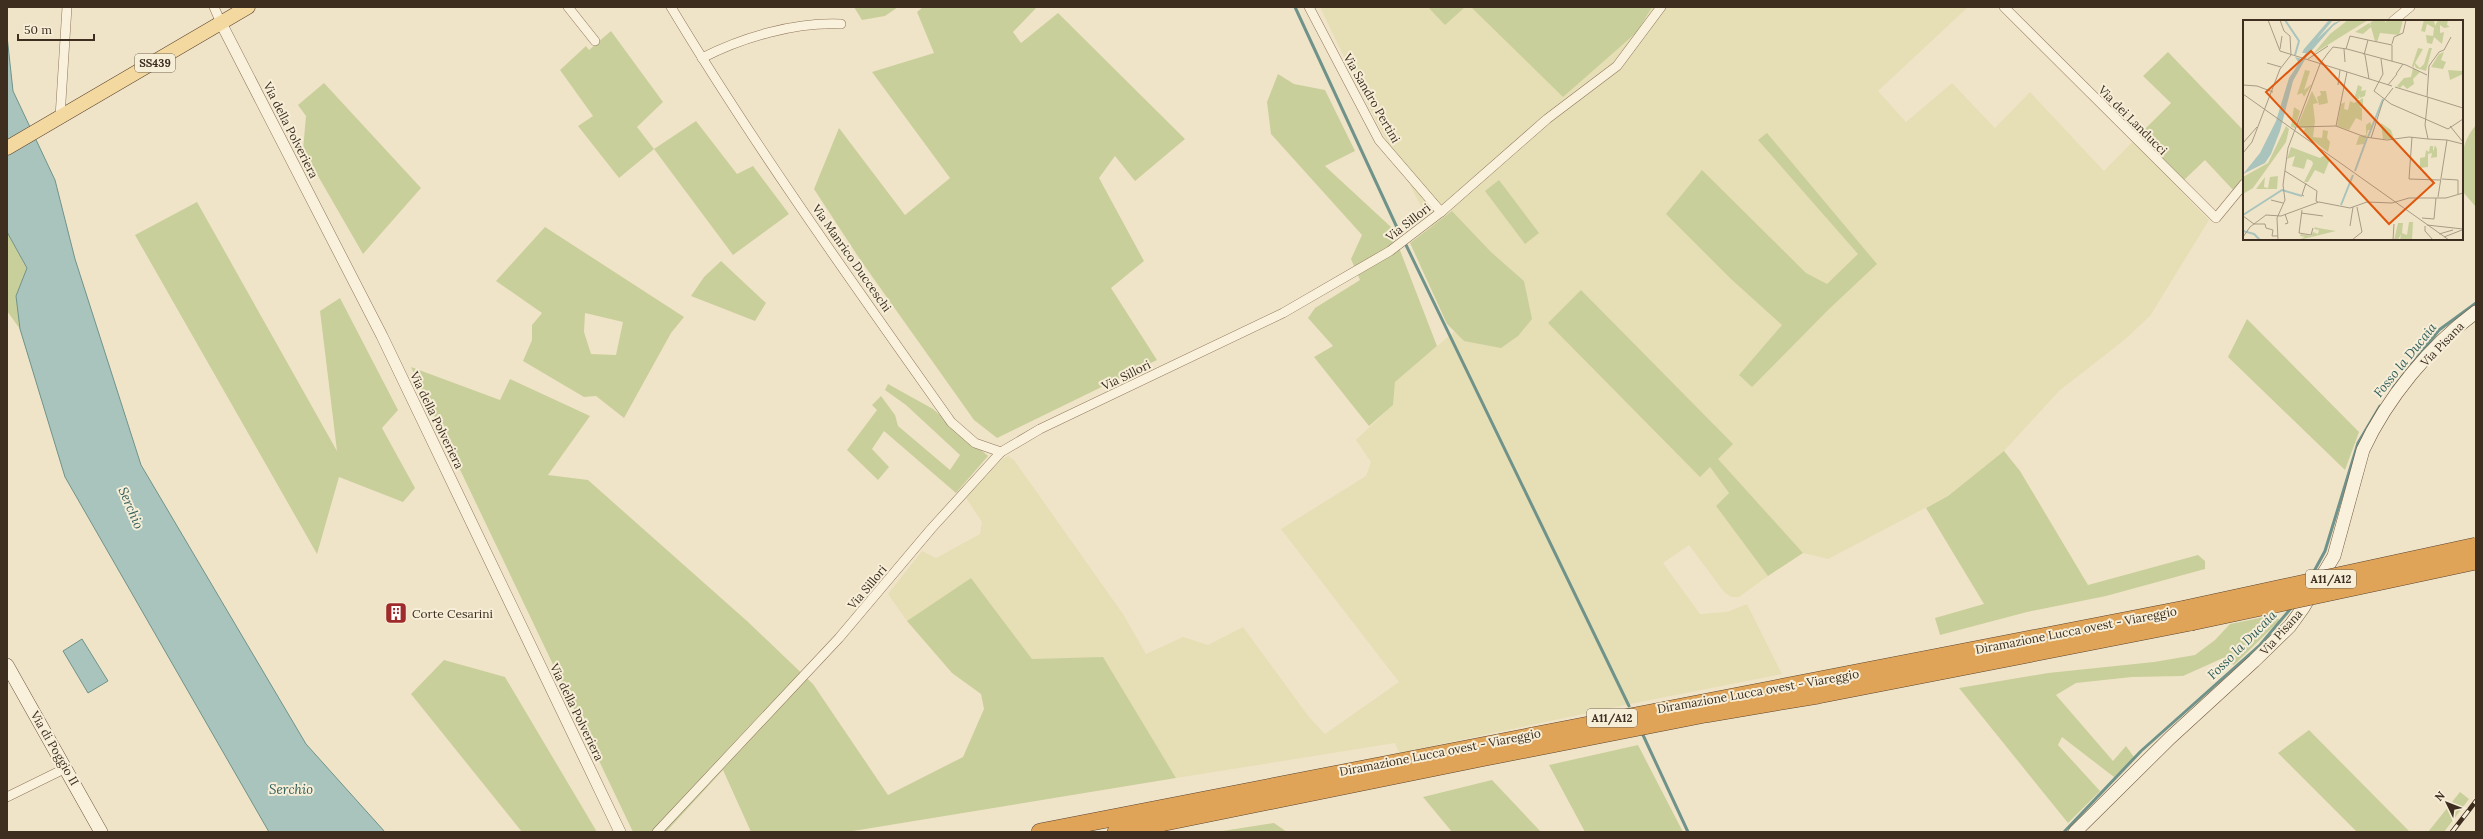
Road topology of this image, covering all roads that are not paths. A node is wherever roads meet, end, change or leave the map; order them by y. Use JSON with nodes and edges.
{"nodes":[{"id":1,"x":67,"y":7,"type":"edge"},
{"id":2,"x":214,"y":7,"type":"edge"},
{"id":3,"x":248,"y":7,"type":"edge"},
{"id":4,"x":568,"y":7,"type":"edge"},
{"id":5,"x":671,"y":7,"type":"edge"},
{"id":6,"x":1309,"y":7,"type":"edge"},
{"id":7,"x":1661,"y":7,"type":"edge"},
{"id":8,"x":2004,"y":7,"type":"edge"},
{"id":9,"x":2410,"y":7,"type":"edge"},
{"id":10,"x":2394,"y":20,"type":"edge"},
{"id":11,"x":221,"y":23,"type":"junction"},
{"id":12,"x":841,"y":24,"type":"dead end"},
{"id":13,"x":596,"y":41,"type":"dead end"},
{"id":14,"x":702,"y":58,"type":"junction"},
{"id":15,"x":60,"y":117,"type":"junction"},
{"id":16,"x":7,"y":148,"type":"edge"},
{"id":17,"x":2243,"y":185,"type":"edge"},
{"id":18,"x":1441,"y":212,"type":"junction"},
{"id":19,"x":2476,"y":312,"type":"edge"},
{"id":20,"x":1001,"y":452,"type":"junction"},
{"id":21,"x":2476,"y":546,"type":"edge"},
{"id":22,"x":2476,"y":561,"type":"edge"},
{"id":23,"x":2188,"y":615,"type":"junction"},
{"id":24,"x":7,"y":665,"type":"edge"},
{"id":25,"x":66,"y":768,"type":"junction"},
{"id":26,"x":7,"y":797,"type":"edge"},
{"id":27,"x":101,"y":832,"type":"edge"},
{"id":28,"x":620,"y":832,"type":"edge"},
{"id":29,"x":657,"y":832,"type":"edge"},
{"id":30,"x":1040,"y":832,"type":"edge"},
{"id":31,"x":1116,"y":832,"type":"edge"},
{"id":32,"x":2075,"y":832,"type":"edge"}],
"edges":[{"from":1,"to":15,"type":"street"},
{"from":2,"to":11,"type":"street"},
{"from":3,"to":11,"type":"main road","number":"SS439"},
{"from":4,"to":13,"type":"street"},
{"from":5,"to":14,"type":"street","name":"Via Manrico Ducceschi"},
{"from":6,"to":18,"type":"street","name":"Via Sandro Pertini"},
{"from":7,"to":18,"type":"street","name":"Via Sillori"},
{"from":8,"to":17,"type":"street","name":"Via dei Landucci"},
{"from":9,"to":10,"type":"street"},
{"from":11,"to":15,"type":"main road","number":"SS439"},
{"from":11,"to":28,"type":"street","name":"Via della Polveriera"},
{"from":12,"to":14,"type":"street"},
{"from":14,"to":20,"type":"street","name":"Via Manrico Ducceschi"},
{"from":15,"to":16,"type":"main road","number":"SS439"},
{"from":18,"to":20,"type":"street","name":"Via Sillori"},
{"from":19,"to":32,"type":"main road","name":"Via Pisana"},
{"from":20,"to":29,"type":"street","name":"Via Sillori"},
{"from":21,"to":23,"type":"highway","name":"Diramazione Lucca ovest - Viareggio","number":"A11/A12","bridge":true},
{"from":22,"to":23,"type":"highway","name":"Diramazione Lucca ovest - Viareggio","number":"A11/A12","bridge":true},
{"from":23,"to":30,"type":"highway","name":"Diramazione Lucca ovest - Viareggio","number":"A11/A12"},
{"from":23,"to":31,"type":"highway","name":"Diramazione Lucca ovest - Viareggio","number":"A11/A12"},
{"from":24,"to":25,"type":"main road","name":"Via di Poggio II"},
{"from":25,"to":26,"type":"street"},
{"from":25,"to":27,"type":"main road","name":"Via di Poggio II"}]}
